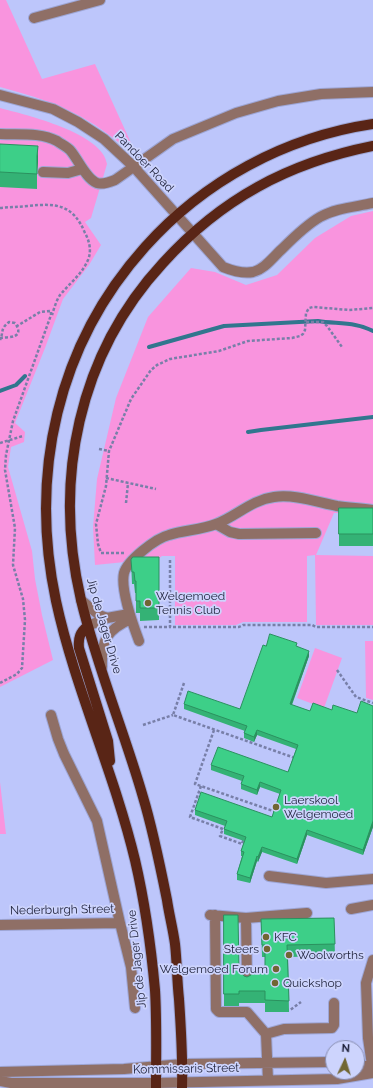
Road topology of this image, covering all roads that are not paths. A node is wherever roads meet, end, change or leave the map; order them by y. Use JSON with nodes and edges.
{"nodes":[{"id":1,"x":100,"y":0,"type":"edge"},
{"id":2,"x":34,"y":18,"type":"dead end"},
{"id":3,"x":373,"y":92,"type":"edge"},
{"id":4,"x":0,"y":95,"type":"edge"},
{"id":5,"x":373,"y":124,"type":"edge"},
{"id":6,"x":0,"y":134,"type":"edge"},
{"id":7,"x":373,"y":146,"type":"edge"},
{"id":8,"x":133,"y":166,"type":"junction"},
{"id":9,"x":82,"y":169,"type":"junction"},
{"id":10,"x":44,"y":172,"type":"dead end"},
{"id":11,"x":373,"y":203,"type":"edge"},
{"id":12,"x":177,"y":215,"type":"junction"},
{"id":13,"x":193,"y":233,"type":"junction"},
{"id":14,"x":373,"y":510,"type":"edge"},
{"id":15,"x":216,"y":524,"type":"junction"},
{"id":16,"x":316,"y":533,"type":"dead end"},
{"id":17,"x":81,"y":600,"type":"junction"},
{"id":18,"x":107,"y":618,"type":"junction"},
{"id":19,"x":131,"y":620,"type":"junction"},
{"id":20,"x":88,"y":626,"type":"junction"},
{"id":21,"x":139,"y":641,"type":"dead end"},
{"id":22,"x":102,"y":670,"type":"junction"},
{"id":23,"x":51,"y":715,"type":"dead end"},
{"id":24,"x":112,"y":783,"type":"junction"},
{"id":25,"x":269,"y":876,"type":"dead end"},
{"id":26,"x":373,"y":879,"type":"edge"},
{"id":27,"x":373,"y":905,"type":"edge"},
{"id":28,"x":351,"y":908,"type":"dead end"},
{"id":29,"x":307,"y":913,"type":"dead end"},
{"id":30,"x":246,"y":918,"type":"junction"},
{"id":31,"x":120,"y":922,"type":"junction"},
{"id":32,"x":0,"y":924,"type":"edge"},
{"id":33,"x":373,"y":964,"type":"edge"},
{"id":34,"x":247,"y":982,"type":"edge"},
{"id":35,"x":334,"y":1003,"type":"dead end"},
{"id":36,"x":135,"y":1008,"type":"dead end"},
{"id":37,"x":266,"y":1034,"type":"junction"},
{"id":38,"x":267,"y":1062,"type":"junction"},
{"id":39,"x":325,"y":1062,"type":"edge"},
{"id":40,"x":183,"y":1064,"type":"junction"},
{"id":41,"x":156,"y":1065,"type":"junction"},
{"id":42,"x":373,"y":1070,"type":"edge"},
{"id":43,"x":0,"y":1072,"type":"edge"},
{"id":44,"x":268,"y":1080,"type":"junction"},
{"id":45,"x":0,"y":1081,"type":"edge"},
{"id":46,"x":182,"y":1085,"type":"edge"},
{"id":47,"x":156,"y":1086,"type":"edge"}],
"edges":[{"from":1,"to":2,"type":"street"},
{"from":3,"to":8,"type":"street"},
{"from":4,"to":8,"type":"street","name":"Pandoer Road"},
{"from":5,"to":12,"type":"main road"},
{"from":6,"to":9,"type":"street"},
{"from":7,"to":13,"type":"main road","name":"Jip de Jager Drive"},
{"from":8,"to":9,"type":"street"},
{"from":8,"to":12,"type":"street","name":"Pandoer Road"},
{"from":9,"to":10,"type":"street"},
{"from":11,"to":13,"type":"street","name":"Pandoer Road"},
{"from":12,"to":13,"type":"street","name":"Pandoer Road"},
{"from":12,"to":24,"type":"main road"},
{"from":13,"to":17,"type":"main road","name":"Jip de Jager Drive"},
{"from":14,"to":15,"type":"street"},
{"from":15,"to":16,"type":"street"},
{"from":15,"to":19,"type":"street"},
{"from":17,"to":18,"type":"street"},
{"from":17,"to":20,"type":"main road","name":"Jip de Jager Drive"},
{"from":18,"to":19,"type":"street"},
{"from":18,"to":20,"type":"street"},
{"from":19,"to":21,"type":"street"},
{"from":19,"to":22,"type":"street"},
{"from":20,"to":22,"type":"main road","name":"Jip de Jager Drive"},
{"from":20,"to":24,"type":"main road"},
{"from":22,"to":40,"type":"main road","name":"Jip de Jager Drive"},
{"from":23,"to":31,"type":"street","name":"Nederburgh Street"},
{"from":24,"to":41,"type":"main road","name":"Jip de Jager Drive"},
{"from":25,"to":26,"type":"street"},
{"from":27,"to":28,"type":"street"},
{"from":29,"to":30,"type":"street"},
{"from":30,"to":34,"type":"street"},
{"from":30,"to":37,"type":"street"},
{"from":31,"to":32,"type":"street","name":"Nederburgh Street"},
{"from":31,"to":36,"type":"street"},
{"from":33,"to":42,"type":"street"},
{"from":35,"to":37,"type":"street"},
{"from":37,"to":38,"type":"street"},
{"from":38,"to":39,"type":"street","name":"Kommissaris Street"},
{"from":38,"to":40,"type":"street","name":"Kommissaris Street"},
{"from":38,"to":44,"type":"street"},
{"from":40,"to":41,"type":"street","name":"Kommissaris Street"},
{"from":40,"to":46,"type":"main road","name":"Jip de Jager Drive"},
{"from":41,"to":43,"type":"street","name":"Kommissaris Street"},
{"from":41,"to":47,"type":"main road","name":"Jip de Jager Drive"},
{"from":42,"to":44,"type":"street","name":"Kommissaris Street"},
{"from":44,"to":46,"type":"street","name":"Kommissaris Street"},
{"from":45,"to":47,"type":"street","name":"Kommissaris Street"},
{"from":46,"to":47,"type":"street","name":"Kommissaris Street"}]}
